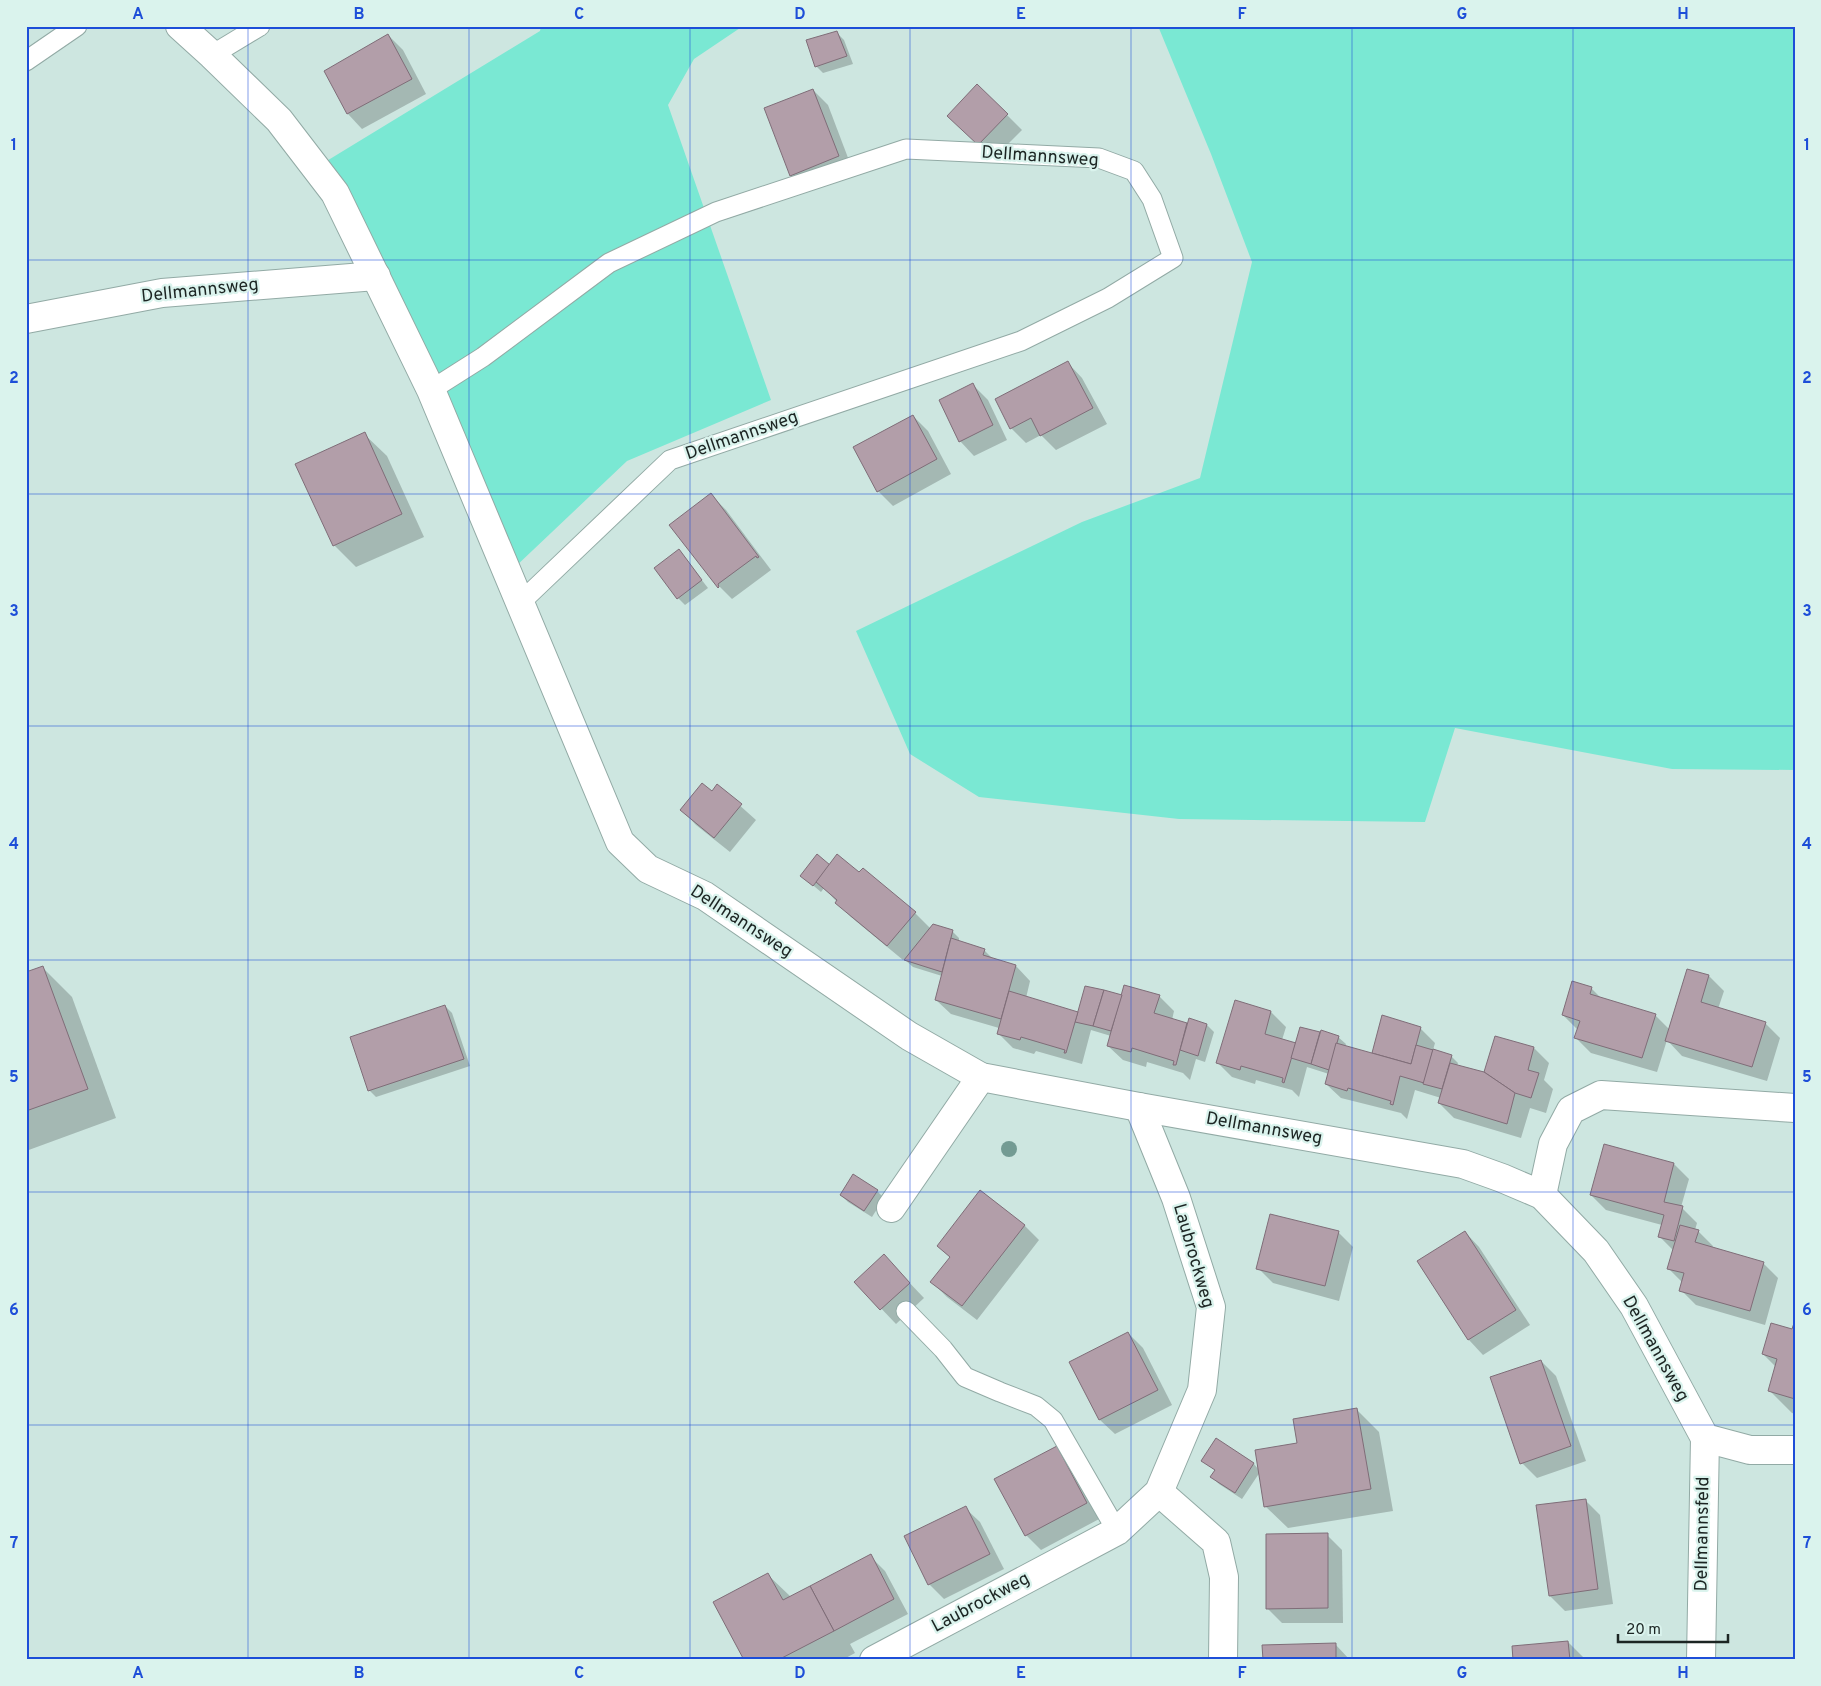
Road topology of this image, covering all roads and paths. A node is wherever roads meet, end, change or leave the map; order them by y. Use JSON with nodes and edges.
{"nodes":[{"id":1,"x":77,"y":26,"type":"edge"},
{"id":2,"x":180,"y":26,"type":"edge"},
{"id":3,"x":260,"y":26,"type":"edge"},
{"id":4,"x":212,"y":55,"type":"junction"},
{"id":5,"x":26,"y":60,"type":"edge"},
{"id":6,"x":376,"y":276,"type":"junction"},
{"id":7,"x":26,"y":319,"type":"edge"},
{"id":8,"x":432,"y":390,"type":"junction"},
{"id":9,"x":521,"y":602,"type":"junction"},
{"id":10,"x":981,"y":1077,"type":"junction"},
{"id":11,"x":1139,"y":1107,"type":"junction"},
{"id":12,"x":1795,"y":1108,"type":"edge"},
{"id":13,"x":1542,"y":1195,"type":"junction"},
{"id":14,"x":892,"y":1208,"type":"dead end"},
{"id":15,"x":906,"y":1311,"type":"dead end"},
{"id":16,"x":1705,"y":1438,"type":"junction"},
{"id":17,"x":1795,"y":1450,"type":"edge"},
{"id":18,"x":1159,"y":1492,"type":"junction"},
{"id":19,"x":1117,"y":1531,"type":"junction"},
{"id":20,"x":874,"y":1660,"type":"edge"},
{"id":21,"x":1223,"y":1660,"type":"edge"},
{"id":22,"x":1701,"y":1660,"type":"edge"}],
"edges":[{"from":1,"to":5,"type":"lane"},
{"from":2,"to":4,"type":"street","name":"Dellmannsweg"},
{"from":3,"to":4,"type":"lane"},
{"from":4,"to":6,"type":"street","name":"Dellmannsweg"},
{"from":6,"to":7,"type":"street","name":"Dellmannsweg"},
{"from":6,"to":8,"type":"street","name":"Dellmannsweg"},
{"from":8,"to":9,"type":"street","name":"Dellmannsweg"},
{"from":8,"to":9,"type":"lane","name":"Dellmannsweg"},
{"from":9,"to":10,"type":"street","name":"Dellmannsweg"},
{"from":10,"to":11,"type":"street","name":"Dellmannsweg"},
{"from":10,"to":14,"type":"street"},
{"from":11,"to":13,"type":"street","name":"Dellmannsweg"},
{"from":11,"to":18,"type":"street","name":"Laubrockweg"},
{"from":12,"to":13,"type":"street"},
{"from":13,"to":16,"type":"street","name":"Dellmannsweg"},
{"from":15,"to":19,"type":"lane"},
{"from":16,"to":17,"type":"street"},
{"from":16,"to":22,"type":"street","name":"Dellmannsfeld"},
{"from":18,"to":19,"type":"street","name":"Laubrockweg"},
{"from":18,"to":21,"type":"street"},
{"from":19,"to":20,"type":"street","name":"Laubrockweg"}]}
